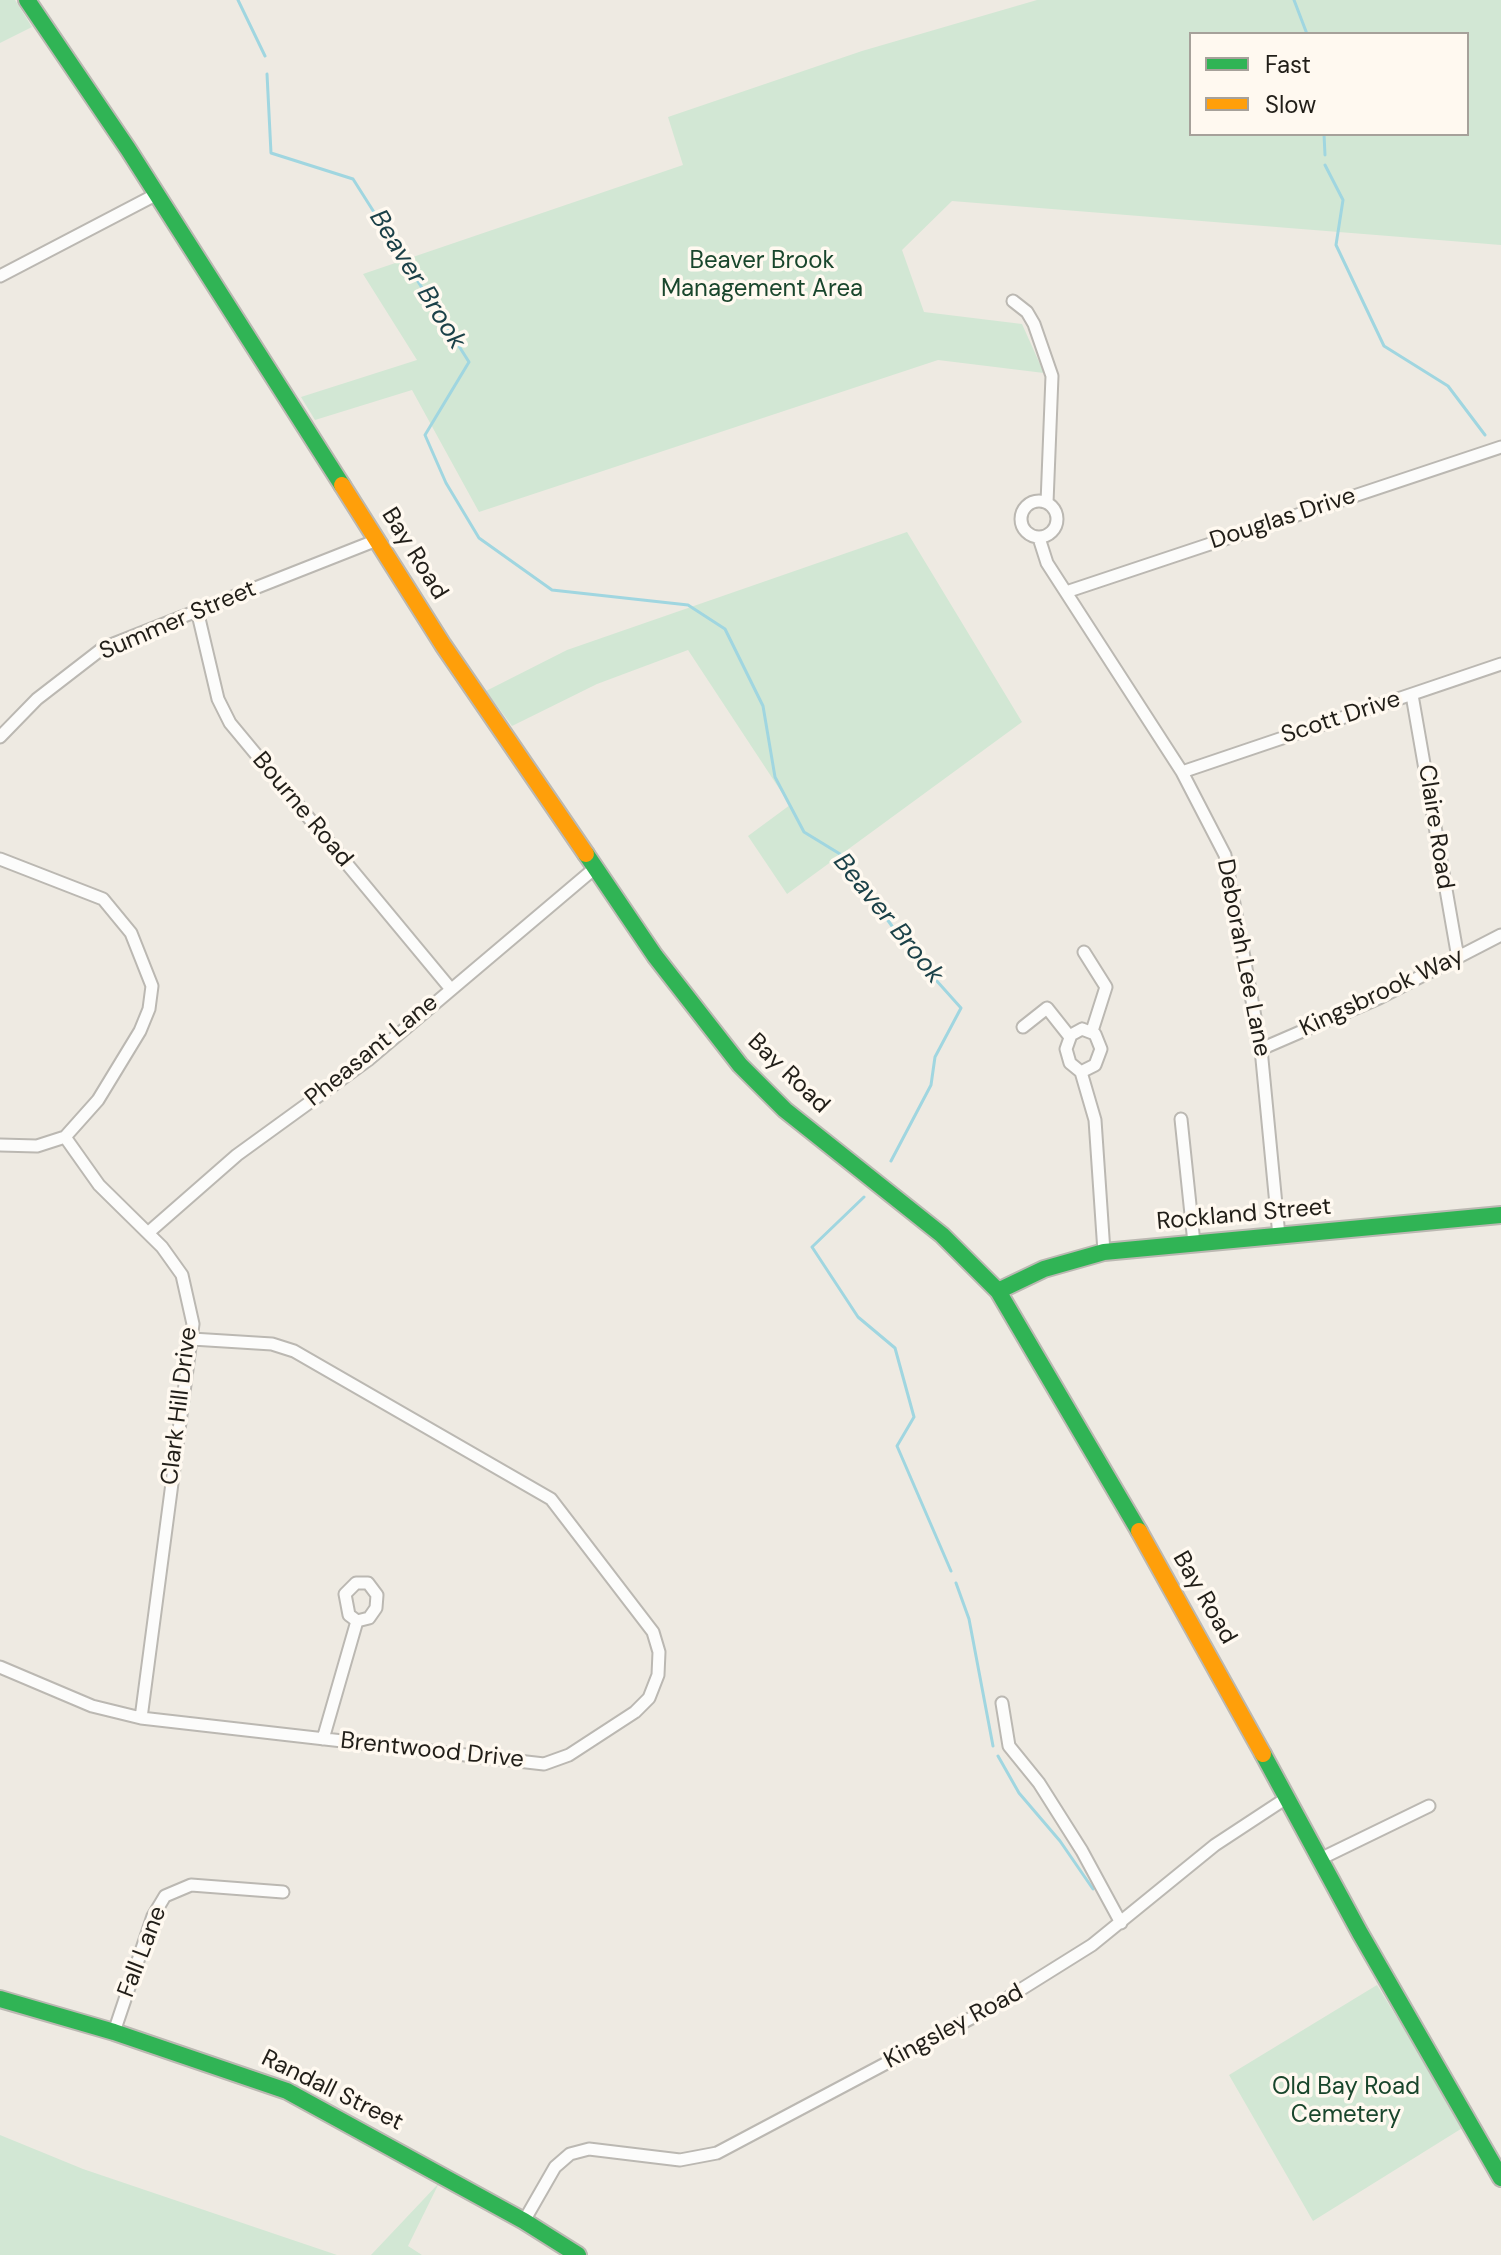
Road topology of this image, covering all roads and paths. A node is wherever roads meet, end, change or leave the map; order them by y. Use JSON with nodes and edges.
{"nodes":[{"id":1,"x":27,"y":0,"type":"edge"},
{"id":2,"x":157,"y":194,"type":"junction"},
{"id":3,"x":0,"y":276,"type":"edge"},
{"id":4,"x":1013,"y":301,"type":"dead end"},
{"id":5,"x":1501,"y":447,"type":"edge"},
{"id":6,"x":1047,"y":503,"type":"junction"},
{"id":7,"x":1039,"y":538,"type":"junction"},
{"id":8,"x":377,"y":540,"type":"junction"},
{"id":9,"x":1066,"y":592,"type":"junction"},
{"id":10,"x":197,"y":610,"type":"junction"},
{"id":11,"x":1501,"y":664,"type":"edge"},
{"id":12,"x":1412,"y":695,"type":"junction"},
{"id":13,"x":0,"y":737,"type":"edge"},
{"id":14,"x":1182,"y":772,"type":"junction"},
{"id":15,"x":0,"y":859,"type":"edge"},
{"id":16,"x":595,"y":868,"type":"junction"},
{"id":17,"x":1501,"y":935,"type":"edge"},
{"id":18,"x":1084,"y":952,"type":"dead end"},
{"id":19,"x":1458,"y":958,"type":"junction"},
{"id":20,"x":450,"y":988,"type":"junction"},
{"id":21,"x":1023,"y":1027,"type":"dead end"},
{"id":22,"x":1092,"y":1031,"type":"junction"},
{"id":23,"x":1070,"y":1037,"type":"junction"},
{"id":24,"x":1261,"y":1049,"type":"junction"},
{"id":25,"x":1081,"y":1072,"type":"junction"},
{"id":26,"x":1181,"y":1119,"type":"dead end"},
{"id":27,"x":65,"y":1137,"type":"junction"},
{"id":28,"x":0,"y":1145,"type":"edge"},
{"id":29,"x":1501,"y":1215,"type":"edge"},
{"id":30,"x":149,"y":1232,"type":"junction"},
{"id":31,"x":1279,"y":1236,"type":"junction"},
{"id":32,"x":1194,"y":1243,"type":"junction"},
{"id":33,"x":1104,"y":1252,"type":"junction"},
{"id":34,"x":998,"y":1291,"type":"junction"},
{"id":35,"x":192,"y":1339,"type":"junction"},
{"id":36,"x":357,"y":1621,"type":"dead end"},
{"id":37,"x":0,"y":1667,"type":"edge"},
{"id":38,"x":1002,"y":1703,"type":"dead end"},
{"id":39,"x":141,"y":1718,"type":"junction"},
{"id":40,"x":323,"y":1739,"type":"junction"},
{"id":41,"x":1288,"y":1797,"type":"junction"},
{"id":42,"x":1429,"y":1806,"type":"dead end"},
{"id":43,"x":1320,"y":1859,"type":"junction"},
{"id":44,"x":283,"y":1892,"type":"dead end"},
{"id":45,"x":1121,"y":1923,"type":"junction"},
{"id":46,"x":0,"y":1999,"type":"edge"},
{"id":47,"x":114,"y":2032,"type":"junction"},
{"id":48,"x":1501,"y":2178,"type":"edge"},
{"id":49,"x":524,"y":2221,"type":"junction"},
{"id":50,"x":578,"y":2255,"type":"edge"}],
"edges":[{"from":1,"to":2,"type":"main road","name":"Bay Road"},
{"from":2,"to":3,"type":"street"},
{"from":2,"to":8,"type":"main road","name":"Bay Road"},
{"from":4,"to":6,"type":"street"},
{"from":5,"to":9,"type":"street","name":"Douglas Drive"},
{"from":6,"to":7,"type":"street"},
{"from":6,"to":7,"type":"street","name":"Deborah Lee Lane"},
{"from":7,"to":9,"type":"street","name":"Deborah Lee Lane"},
{"from":8,"to":10,"type":"street","name":"Summer Street"},
{"from":8,"to":16,"type":"main road","name":"Bay Road"},
{"from":9,"to":14,"type":"street","name":"Deborah Lee Lane"},
{"from":10,"to":13,"type":"street","name":"Summer Street"},
{"from":10,"to":20,"type":"street","name":"Bourne Road"},
{"from":11,"to":12,"type":"street","name":"Scott Drive"},
{"from":12,"to":14,"type":"street","name":"Scott Drive"},
{"from":12,"to":19,"type":"street","name":"Claire Road"},
{"from":14,"to":24,"type":"street","name":"Deborah Lee Lane"},
{"from":15,"to":27,"type":"street"},
{"from":16,"to":20,"type":"street","name":"Pheasant Lane"},
{"from":16,"to":34,"type":"main road","name":"Bay Road"},
{"from":17,"to":19,"type":"street","name":"Kingsbrook Way"},
{"from":18,"to":22,"type":"street"},
{"from":19,"to":24,"type":"street","name":"Kingsbrook Way"},
{"from":20,"to":30,"type":"street","name":"Pheasant Lane"},
{"from":21,"to":23,"type":"street"},
{"from":22,"to":23,"type":"street"},
{"from":22,"to":25,"type":"street"},
{"from":23,"to":25,"type":"street"},
{"from":24,"to":31,"type":"street","name":"Deborah Lee Lane"},
{"from":25,"to":33,"type":"street"},
{"from":26,"to":32,"type":"street"},
{"from":27,"to":28,"type":"street"},
{"from":27,"to":30,"type":"street","name":"Clark Hill Drive"},
{"from":29,"to":31,"type":"main road","name":"Rockland Street"},
{"from":30,"to":35,"type":"street","name":"Clark Hill Drive"},
{"from":31,"to":32,"type":"main road","name":"Rockland Street"},
{"from":32,"to":33,"type":"main road","name":"Rockland Street"},
{"from":33,"to":34,"type":"main road","name":"Rockland Street"},
{"from":34,"to":41,"type":"main road","name":"Bay Road"},
{"from":35,"to":39,"type":"street","name":"Clark Hill Drive"},
{"from":35,"to":40,"type":"street","name":"Brentwood Drive"},
{"from":36,"to":40,"type":"street"},
{"from":37,"to":39,"type":"street","name":"Brentwood Drive"},
{"from":38,"to":45,"type":"street"},
{"from":39,"to":40,"type":"street","name":"Brentwood Drive"},
{"from":41,"to":43,"type":"main road","name":"Bay Road"},
{"from":41,"to":45,"type":"street","name":"Kingsley Road"},
{"from":42,"to":43,"type":"street"},
{"from":43,"to":48,"type":"main road","name":"Bay Road"},
{"from":44,"to":47,"type":"street","name":"Fall Lane"},
{"from":45,"to":49,"type":"street","name":"Kingsley Road"},
{"from":46,"to":47,"type":"main road","name":"Randall Street"},
{"from":47,"to":49,"type":"main road","name":"Randall Street"},
{"from":49,"to":50,"type":"main road","name":"Randall Street"}]}
